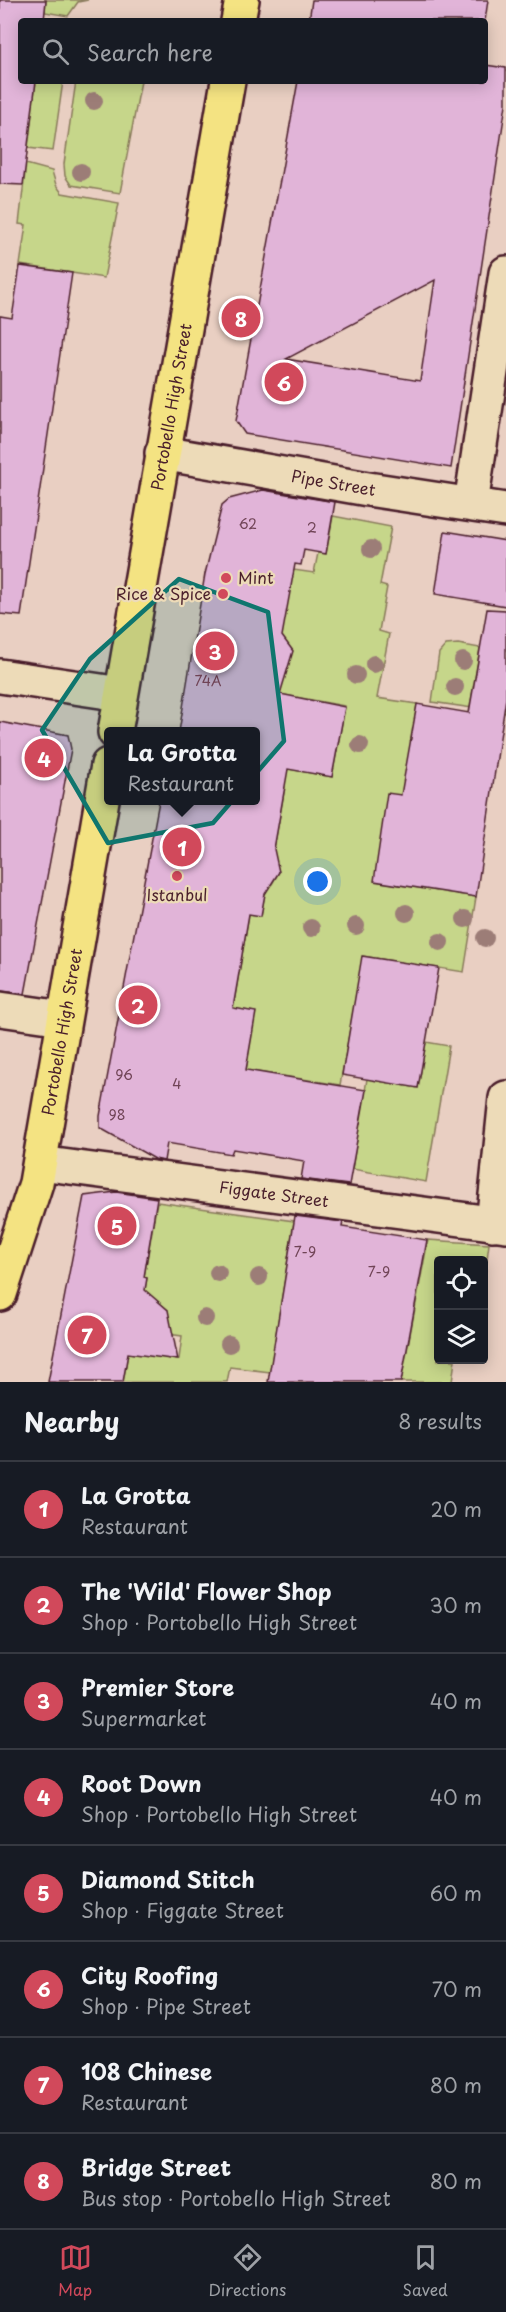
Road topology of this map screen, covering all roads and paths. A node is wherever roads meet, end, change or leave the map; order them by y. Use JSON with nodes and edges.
{"nodes":[{"id":1,"x":242,"y":0,"type":"edge"},
{"id":2,"x":239,"y":18,"type":"edge"},
{"id":3,"x":227,"y":84,"type":"edge"},
{"id":4,"x":506,"y":273,"type":"edge"},
{"id":5,"x":162,"y":453,"type":"junction"},
{"id":6,"x":471,"y":504,"type":"junction"},
{"id":7,"x":506,"y":510,"type":"edge"},
{"id":8,"x":0,"y":676,"type":"edge"},
{"id":9,"x":121,"y":694,"type":"junction"},
{"id":10,"x":116,"y":727,"type":"edge"},
{"id":11,"x":104,"y":787,"type":"edge"},
{"id":12,"x":0,"y":1009,"type":"edge"},
{"id":13,"x":63,"y":1018,"type":"junction"},
{"id":14,"x":506,"y":1098,"type":"edge"},
{"id":15,"x":40,"y":1163,"type":"junction"},
{"id":16,"x":499,"y":1224,"type":"edge"},
{"id":17,"x":0,"y":1294,"type":"edge"}],
"edges":[{"from":1,"to":2,"type":"main road"},
{"from":3,"to":5,"type":"main road","name":"Portobello High Street"},
{"from":4,"to":6,"type":"street"},
{"from":5,"to":6,"type":"street","name":"Pipe Street"},
{"from":5,"to":9,"type":"main road","name":"Portobello High Street"},
{"from":6,"to":7,"type":"street","name":"Pipe Street"},
{"from":8,"to":9,"type":"street"},
{"from":9,"to":10,"type":"main road","name":"Portobello High Street"},
{"from":11,"to":13,"type":"main road","name":"Portobello High Street"},
{"from":12,"to":13,"type":"street"},
{"from":13,"to":15,"type":"main road","name":"Portobello High Street"},
{"from":14,"to":16,"type":"street"},
{"from":15,"to":16,"type":"street","name":"Figgate Street"},
{"from":15,"to":17,"type":"main road","name":"Portobello High Street"}]}
